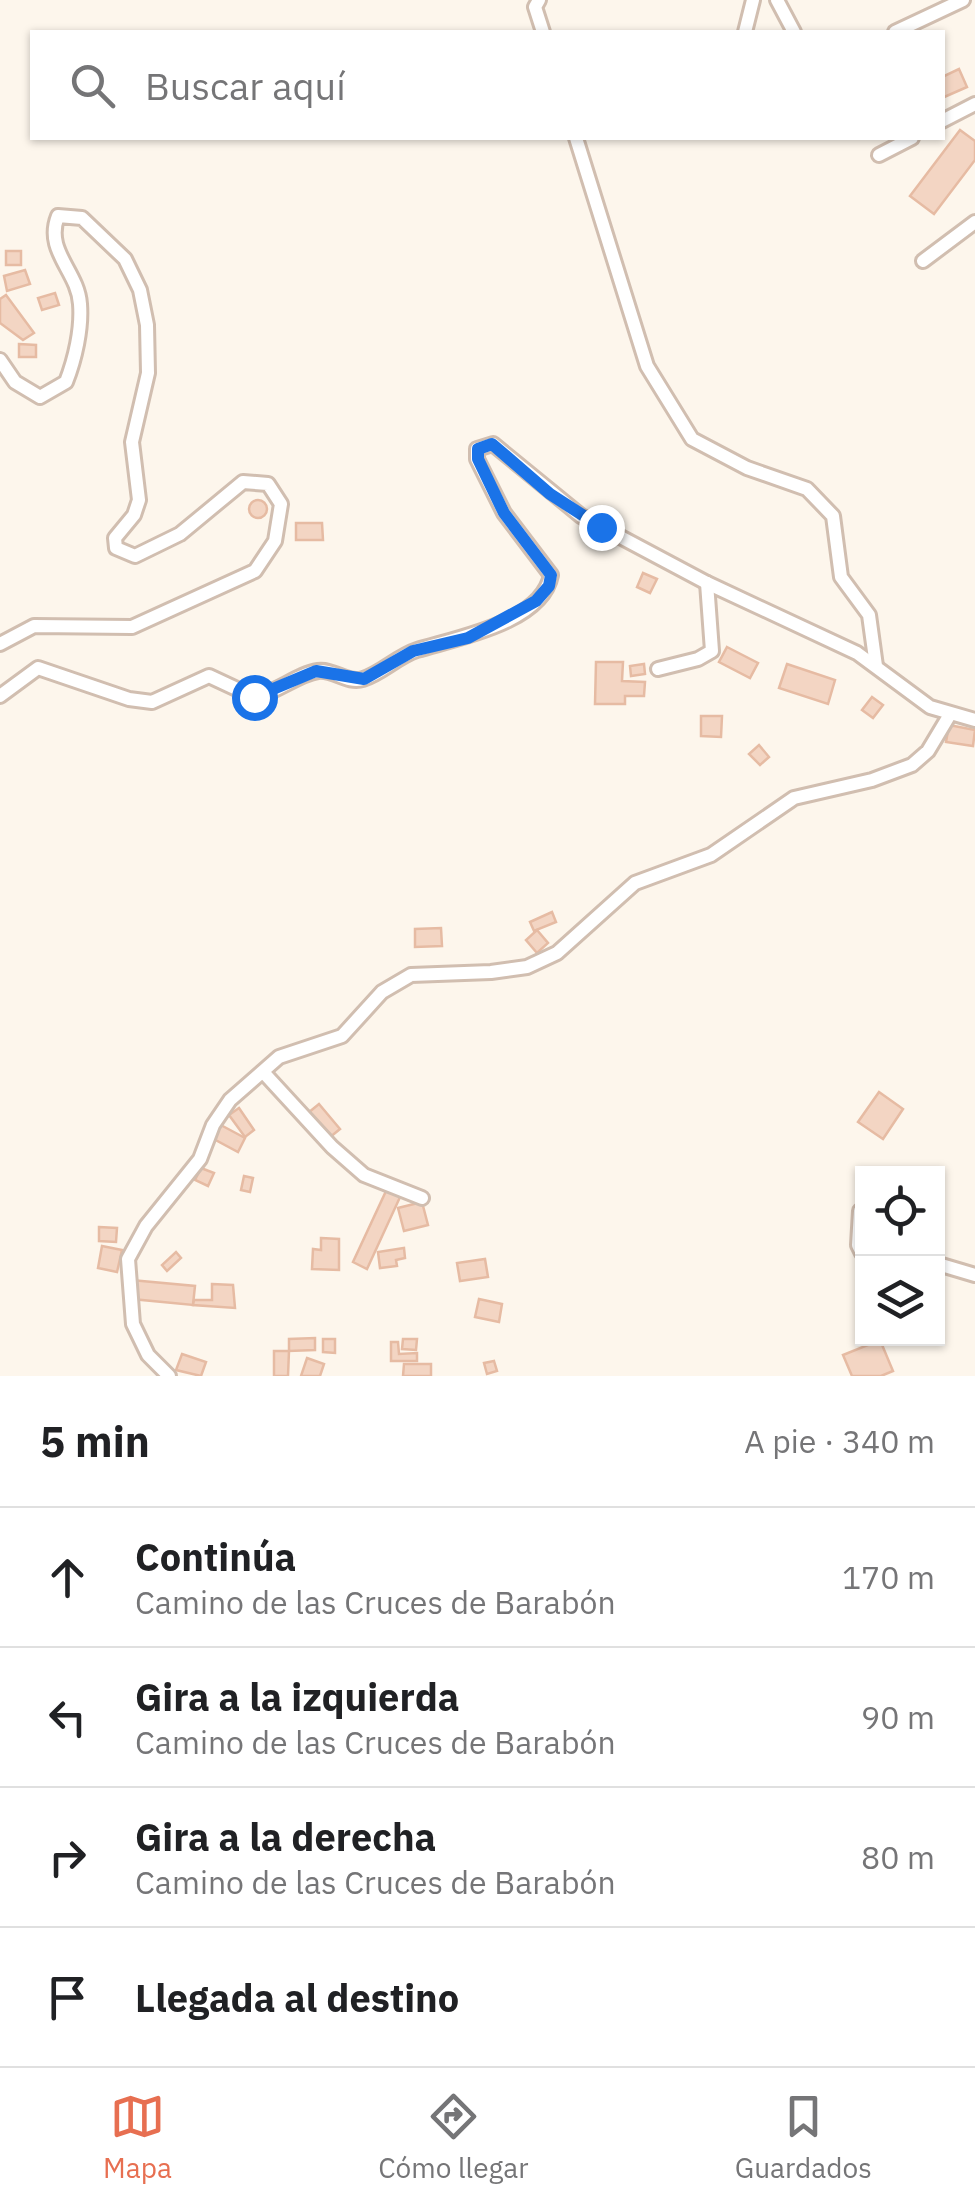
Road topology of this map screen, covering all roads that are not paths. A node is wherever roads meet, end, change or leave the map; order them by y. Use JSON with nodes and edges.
{"nodes":[{"id":1,"x":538,"y":0,"type":"edge"},
{"id":2,"x":752,"y":0,"type":"edge"},
{"id":3,"x":778,"y":0,"type":"edge"},
{"id":4,"x":963,"y":0,"type":"edge"},
{"id":5,"x":542,"y":30,"type":"edge"},
{"id":6,"x":745,"y":30,"type":"edge"},
{"id":7,"x":793,"y":30,"type":"edge"},
{"id":8,"x":899,"y":30,"type":"edge"},
{"id":9,"x":975,"y":104,"type":"edge"},
{"id":10,"x":945,"y":120,"type":"edge"},
{"id":11,"x":577,"y":140,"type":"edge"},
{"id":12,"x":908,"y":140,"type":"edge"},
{"id":13,"x":879,"y":155,"type":"dead end"},
{"id":14,"x":975,"y":222,"type":"edge"},
{"id":15,"x":923,"y":261,"type":"dead end"},
{"id":16,"x":0,"y":360,"type":"edge"},
{"id":17,"x":707,"y":584,"type":"junction"},
{"id":18,"x":0,"y":644,"type":"edge"},
{"id":19,"x":876,"y":666,"type":"junction"},
{"id":20,"x":658,"y":669,"type":"dead end"},
{"id":21,"x":0,"y":696,"type":"edge"},
{"id":22,"x":950,"y":716,"type":"junction"},
{"id":23,"x":975,"y":720,"type":"edge"},
{"id":24,"x":264,"y":1072,"type":"junction"},
{"id":25,"x":422,"y":1198,"type":"dead end"},
{"id":26,"x":945,"y":1266,"type":"edge"},
{"id":27,"x":975,"y":1274,"type":"edge"},
{"id":28,"x":169,"y":1376,"type":"edge"}],
"edges":[{"from":1,"to":5,"type":"street"},
{"from":2,"to":6,"type":"street"},
{"from":3,"to":7,"type":"street"},
{"from":4,"to":8,"type":"street"},
{"from":9,"to":10,"type":"street"},
{"from":11,"to":19,"type":"street"},
{"from":12,"to":13,"type":"street"},
{"from":14,"to":15,"type":"street"},
{"from":16,"to":18,"type":"street"},
{"from":17,"to":19,"type":"street"},
{"from":17,"to":20,"type":"street"},
{"from":17,"to":21,"type":"street"},
{"from":19,"to":22,"type":"street"},
{"from":22,"to":23,"type":"street"},
{"from":22,"to":24,"type":"street"},
{"from":24,"to":25,"type":"street"},
{"from":24,"to":28,"type":"street"},
{"from":26,"to":27,"type":"street"}]}
